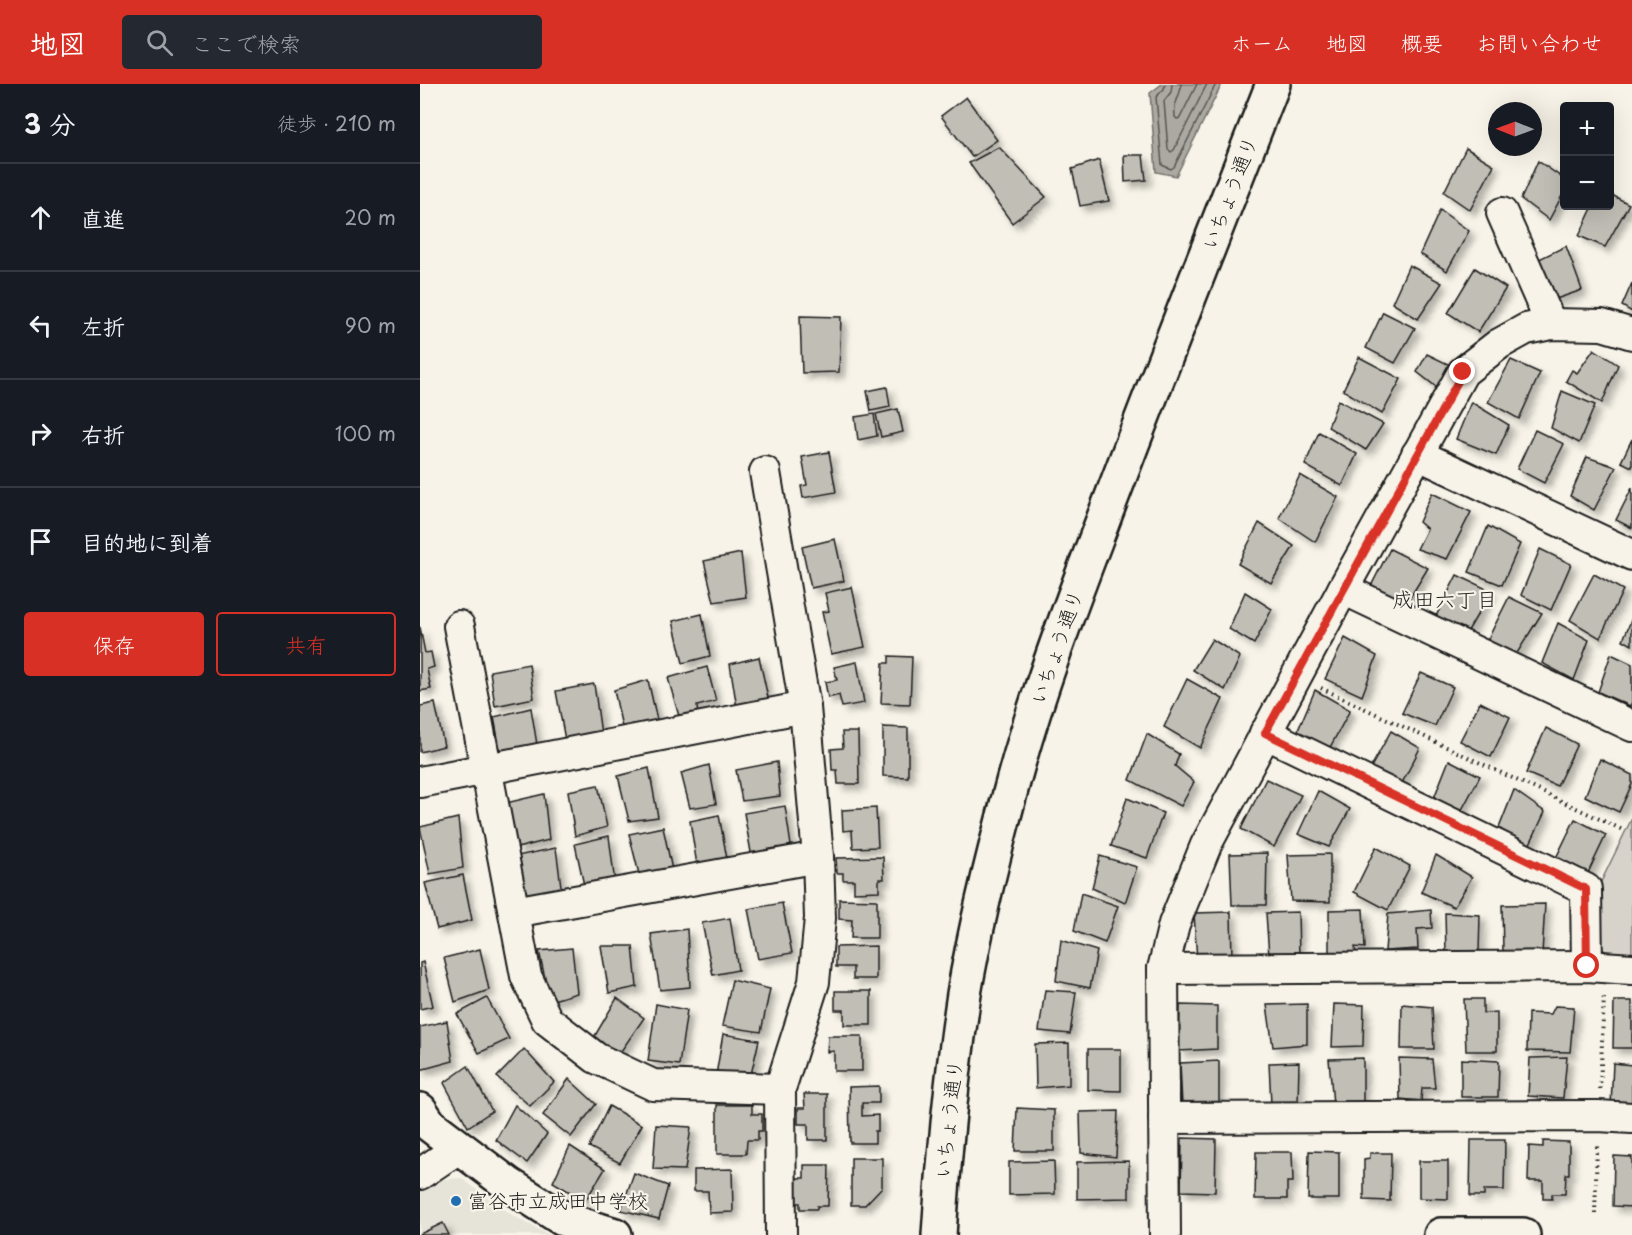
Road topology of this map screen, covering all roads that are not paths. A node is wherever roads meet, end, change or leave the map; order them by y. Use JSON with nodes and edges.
{"nodes":[{"id":1,"x":1273,"y":84,"type":"edge"},
{"id":2,"x":1502,"y":213,"type":"dead end"},
{"id":3,"x":1551,"y":324,"type":"junction"},
{"id":4,"x":1632,"y":334,"type":"edge"},
{"id":5,"x":1417,"y":454,"type":"junction"},
{"id":6,"x":765,"y":472,"type":"dead end"},
{"id":7,"x":1632,"y":555,"type":"edge"},
{"id":8,"x":1343,"y":589,"type":"junction"},
{"id":9,"x":459,"y":626,"type":"dead end"},
{"id":10,"x":806,"y":707,"type":"junction"},
{"id":11,"x":1632,"y":726,"type":"edge"},
{"id":12,"x":1265,"y":733,"type":"junction"},
{"id":13,"x":488,"y":769,"type":"junction"},
{"id":14,"x":420,"y":782,"type":"edge"},
{"id":15,"x":818,"y":857,"type":"junction"},
{"id":16,"x":514,"y":912,"type":"junction"},
{"id":17,"x":1587,"y":966,"type":"junction"},
{"id":18,"x":1163,"y":969,"type":"junction"},
{"id":19,"x":1632,"y":969,"type":"edge"},
{"id":20,"x":780,"y":1089,"type":"junction"},
{"id":21,"x":420,"y":1110,"type":"edge"},
{"id":22,"x":1164,"y":1118,"type":"junction"},
{"id":23,"x":1632,"y":1118,"type":"edge"},
{"id":24,"x":460,"y":1147,"type":"junction"},
{"id":25,"x":420,"y":1174,"type":"edge"},
{"id":26,"x":615,"y":1235,"type":"edge"},
{"id":27,"x":781,"y":1235,"type":"edge"},
{"id":28,"x":939,"y":1235,"type":"edge"},
{"id":29,"x":1165,"y":1235,"type":"edge"},
{"id":30,"x":1440,"y":1235,"type":"edge"},
{"id":31,"x":1523,"y":1235,"type":"edge"}],
"edges":[{"from":1,"to":28,"type":"street","name":"いちょう通り"},
{"from":2,"to":3,"type":"street"},
{"from":3,"to":4,"type":"street"},
{"from":3,"to":5,"type":"street"},
{"from":5,"to":7,"type":"street"},
{"from":5,"to":8,"type":"street"},
{"from":6,"to":10,"type":"street"},
{"from":8,"to":11,"type":"street"},
{"from":8,"to":12,"type":"street"},
{"from":9,"to":13,"type":"street"},
{"from":10,"to":13,"type":"street"},
{"from":10,"to":15,"type":"street"},
{"from":12,"to":17,"type":"street"},
{"from":12,"to":18,"type":"street"},
{"from":13,"to":14,"type":"street"},
{"from":13,"to":16,"type":"street"},
{"from":15,"to":16,"type":"street"},
{"from":15,"to":20,"type":"street"},
{"from":16,"to":20,"type":"street"},
{"from":17,"to":18,"type":"street"},
{"from":17,"to":19,"type":"street"},
{"from":18,"to":22,"type":"street"},
{"from":20,"to":27,"type":"street"},
{"from":21,"to":24,"type":"street"},
{"from":22,"to":23,"type":"street"},
{"from":22,"to":29,"type":"street"},
{"from":24,"to":25,"type":"street"},
{"from":24,"to":26,"type":"street"},
{"from":30,"to":31,"type":"street"}]}
